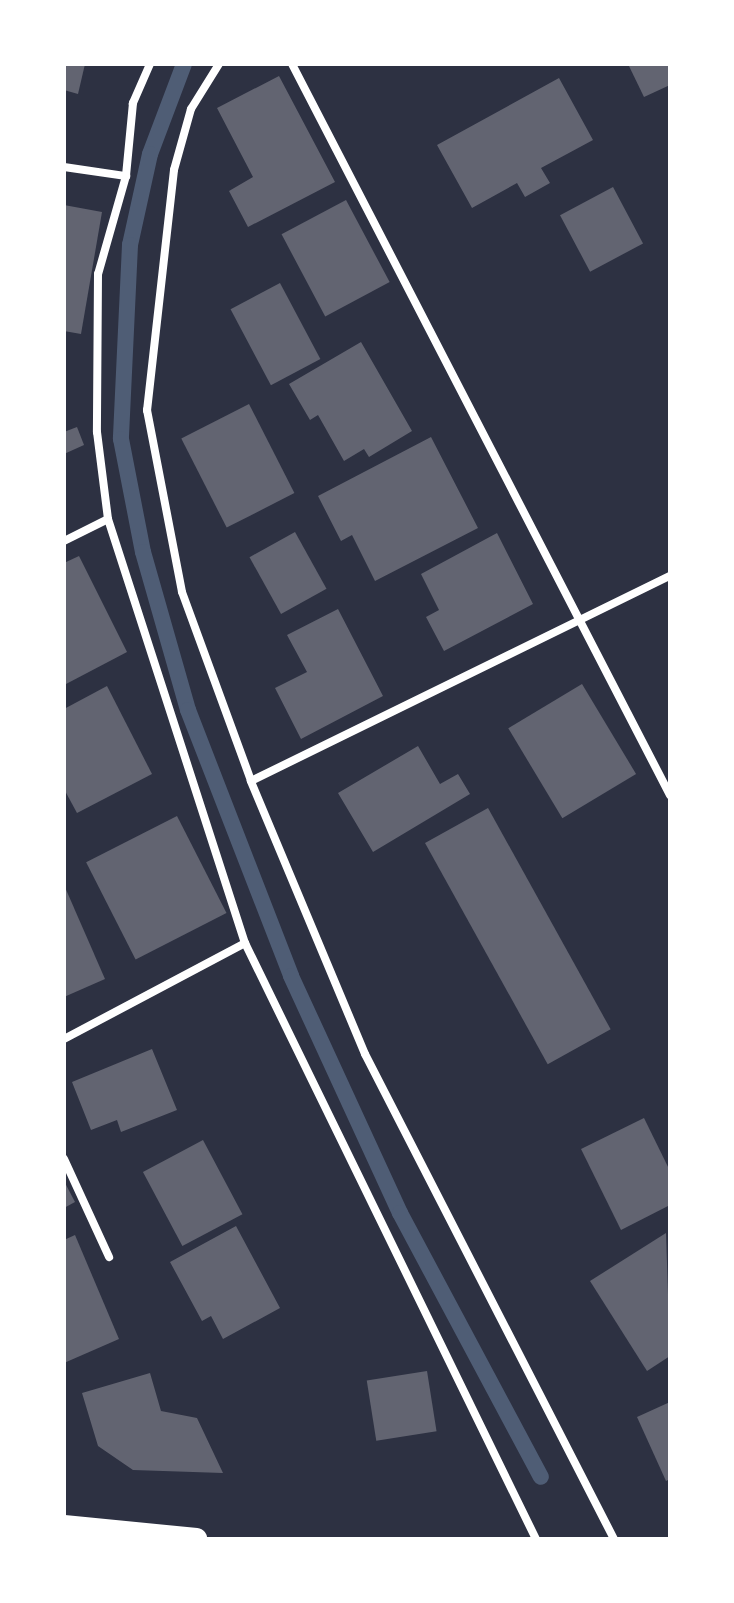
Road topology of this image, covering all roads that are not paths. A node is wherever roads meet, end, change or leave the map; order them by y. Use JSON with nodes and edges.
{"nodes":[{"id":1,"x":150,"y":64,"type":"edge"},
{"id":2,"x":219,"y":64,"type":"edge"},
{"id":3,"x":292,"y":64,"type":"edge"},
{"id":4,"x":64,"y":167,"type":"edge"},
{"id":5,"x":126,"y":176,"type":"junction"},
{"id":6,"x":108,"y":519,"type":"junction"},
{"id":7,"x":64,"y":541,"type":"edge"},
{"id":8,"x":670,"y":576,"type":"edge"},
{"id":9,"x":577,"y":622,"type":"junction"},
{"id":10,"x":251,"y":781,"type":"junction"},
{"id":11,"x":670,"y":795,"type":"edge"},
{"id":12,"x":245,"y":943,"type":"junction"},
{"id":13,"x":64,"y":1039,"type":"edge"},
{"id":14,"x":64,"y":1159,"type":"edge"},
{"id":15,"x":109,"y":1257,"type":"dead end"},
{"id":16,"x":64,"y":1526,"type":"edge"},
{"id":17,"x":196,"y":1539,"type":"edge"},
{"id":18,"x":536,"y":1539,"type":"edge"},
{"id":19,"x":614,"y":1539,"type":"edge"}],
"edges":[{"from":1,"to":5,"type":"street"},
{"from":2,"to":10,"type":"street"},
{"from":3,"to":9,"type":"street"},
{"from":4,"to":5,"type":"street"},
{"from":5,"to":6,"type":"street"},
{"from":6,"to":7,"type":"street"},
{"from":6,"to":12,"type":"street"},
{"from":8,"to":9,"type":"street"},
{"from":9,"to":10,"type":"street"},
{"from":9,"to":11,"type":"street"},
{"from":10,"to":19,"type":"street"},
{"from":12,"to":13,"type":"street"},
{"from":12,"to":18,"type":"street"},
{"from":14,"to":15,"type":"street"},
{"from":16,"to":17,"type":"highway"}]}
